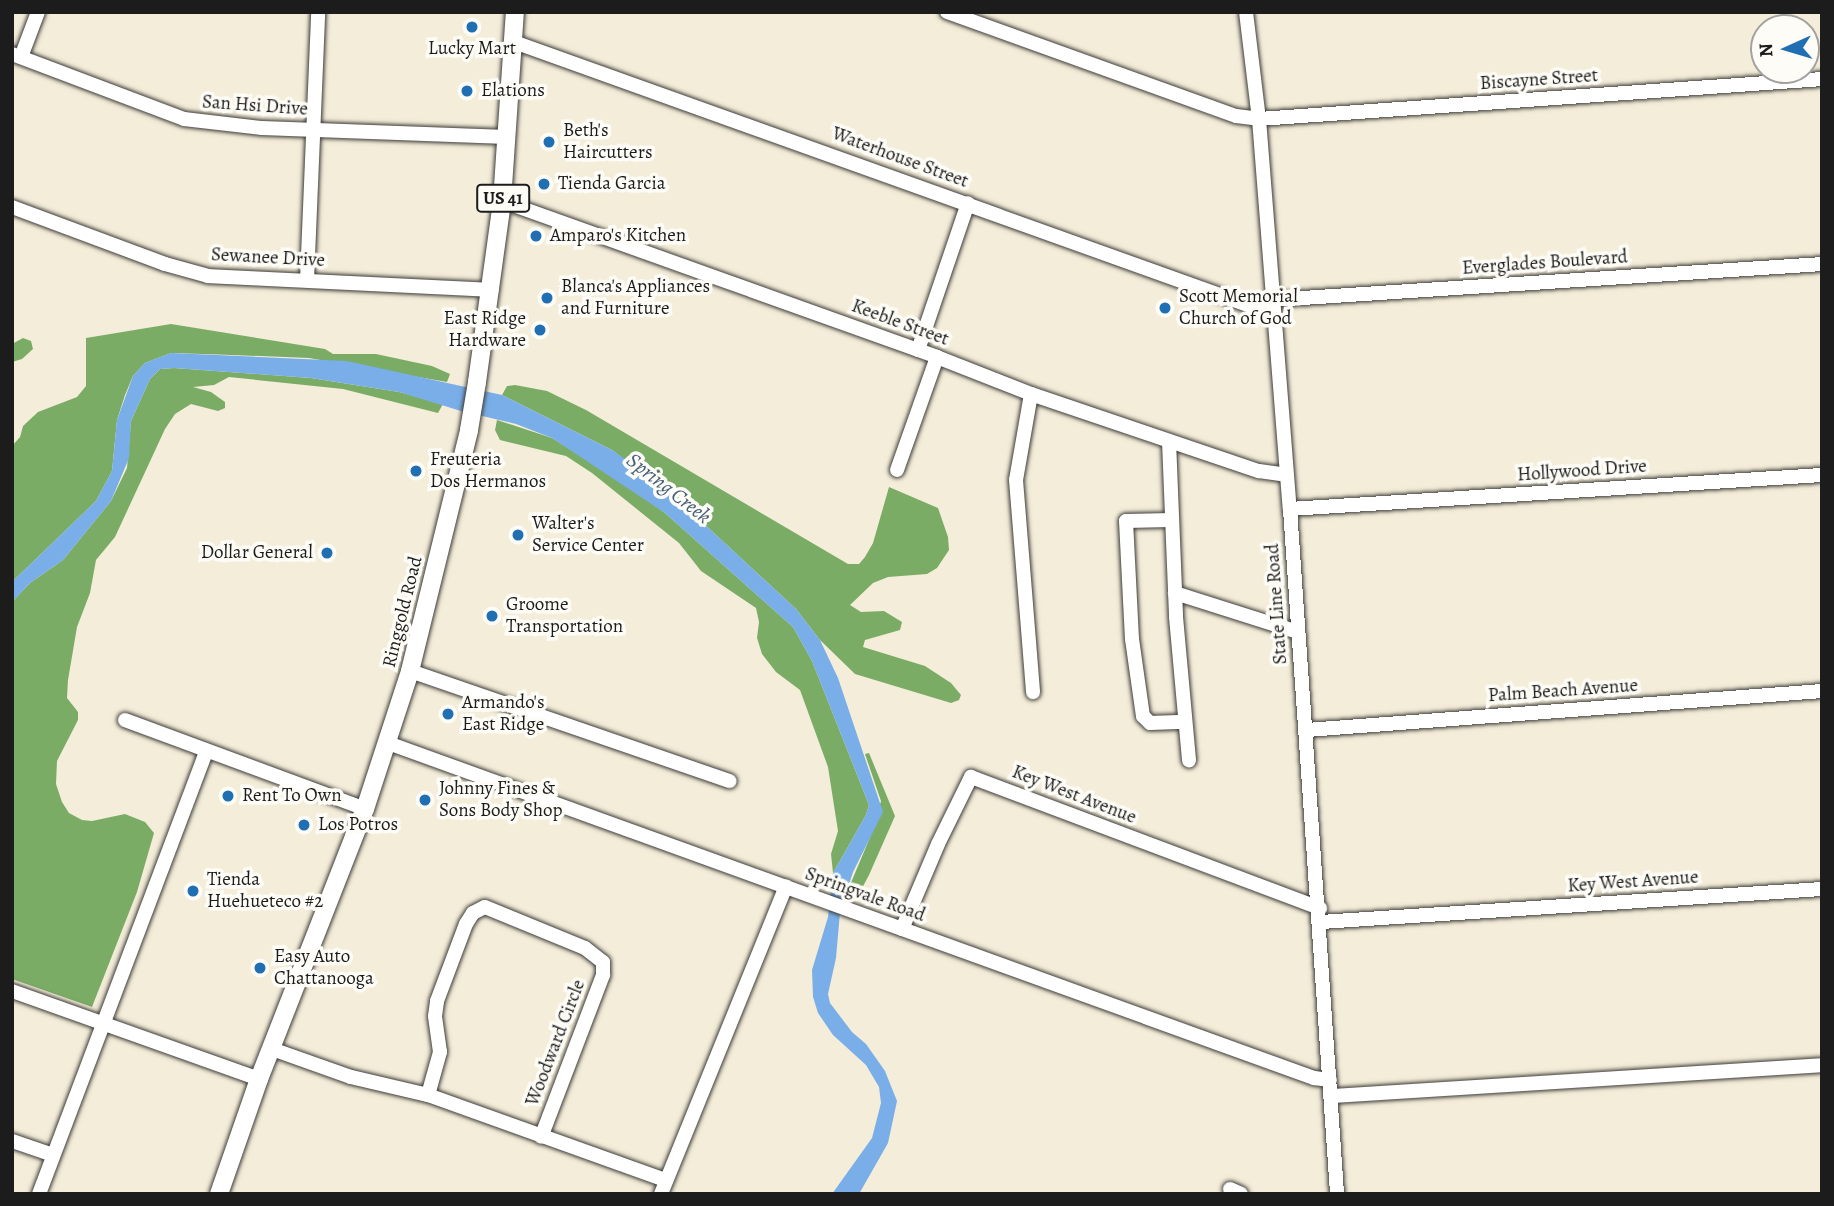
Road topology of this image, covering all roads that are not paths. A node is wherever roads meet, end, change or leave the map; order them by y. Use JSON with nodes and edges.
{"nodes":[{"id":1,"x":38,"y":12,"type":"edge"},
{"id":2,"x":318,"y":12,"type":"edge"},
{"id":3,"x":514,"y":12,"type":"edge"},
{"id":4,"x":947,"y":12,"type":"edge"},
{"id":5,"x":1246,"y":12,"type":"edge"},
{"id":6,"x":514,"y":42,"type":"junction"},
{"id":7,"x":16,"y":55,"type":"edge"},
{"id":8,"x":1822,"y":79,"type":"edge"},
{"id":9,"x":1259,"y":120,"type":"junction"},
{"id":10,"x":312,"y":130,"type":"junction"},
{"id":11,"x":507,"y":136,"type":"junction"},
{"id":12,"x":502,"y":201,"type":"junction"},
{"id":13,"x":968,"y":203,"type":"junction"},
{"id":14,"x":12,"y":206,"type":"edge"},
{"id":15,"x":1822,"y":264,"type":"edge"},
{"id":16,"x":307,"y":280,"type":"junction"},
{"id":17,"x":492,"y":290,"type":"junction"},
{"id":18,"x":1272,"y":307,"type":"junction"},
{"id":19,"x":918,"y":350,"type":"junction"},
{"id":20,"x":937,"y":357,"type":"junction"},
{"id":21,"x":1031,"y":394,"type":"junction"},
{"id":22,"x":1169,"y":441,"type":"junction"},
{"id":23,"x":897,"y":470,"type":"dead end"},
{"id":24,"x":1286,"y":475,"type":"junction"},
{"id":25,"x":1822,"y":475,"type":"edge"},
{"id":26,"x":1290,"y":509,"type":"junction"},
{"id":27,"x":1171,"y":520,"type":"junction"},
{"id":28,"x":1175,"y":593,"type":"junction"},
{"id":29,"x":1199,"y":600,"type":"junction"},
{"id":30,"x":1176,"y":617,"type":"junction"},
{"id":31,"x":1298,"y":632,"type":"junction"},
{"id":32,"x":410,"y":671,"type":"junction"},
{"id":33,"x":1822,"y":691,"type":"edge"},
{"id":34,"x":1033,"y":692,"type":"dead end"},
{"id":35,"x":125,"y":720,"type":"dead end"},
{"id":36,"x":1185,"y":722,"type":"junction"},
{"id":37,"x":1307,"y":730,"type":"junction"},
{"id":38,"x":388,"y":743,"type":"junction"},
{"id":39,"x":206,"y":751,"type":"junction"},
{"id":40,"x":1189,"y":760,"type":"dead end"},
{"id":41,"x":730,"y":781,"type":"dead end"},
{"id":42,"x":365,"y":809,"type":"junction"},
{"id":43,"x":786,"y":886,"type":"junction"},
{"id":44,"x":1822,"y":889,"type":"edge"},
{"id":45,"x":1320,"y":915,"type":"junction"},
{"id":46,"x":902,"y":929,"type":"junction"},
{"id":47,"x":12,"y":991,"type":"edge"},
{"id":48,"x":102,"y":1021,"type":"junction"},
{"id":49,"x":272,"y":1049,"type":"junction"},
{"id":50,"x":1822,"y":1065,"type":"edge"},
{"id":51,"x":260,"y":1079,"type":"junction"},
{"id":52,"x":1330,"y":1080,"type":"junction"},
{"id":53,"x":428,"y":1095,"type":"junction"},
{"id":54,"x":1332,"y":1096,"type":"junction"},
{"id":55,"x":541,"y":1137,"type":"junction"},
{"id":56,"x":12,"y":1141,"type":"edge"},
{"id":57,"x":54,"y":1156,"type":"junction"},
{"id":58,"x":664,"y":1187,"type":"edge"},
{"id":59,"x":39,"y":1194,"type":"edge"},
{"id":60,"x":219,"y":1194,"type":"edge"},
{"id":61,"x":1337,"y":1194,"type":"edge"}],
"edges":[{"from":1,"to":7,"type":"street"},
{"from":2,"to":10,"type":"street"},
{"from":3,"to":6,"type":"main road","name":"Ringgold Road","number":"US 41"},
{"from":4,"to":9,"type":"street","name":"Biscayne Street"},
{"from":5,"to":9,"type":"street","name":"State Line Road"},
{"from":6,"to":11,"type":"main road","name":"Ringgold Road","number":"US 41"},
{"from":6,"to":13,"type":"street","name":"Waterhouse Street"},
{"from":7,"to":10,"type":"street","name":"San Hsi Drive"},
{"from":8,"to":9,"type":"street","name":"Biscayne Street"},
{"from":9,"to":18,"type":"street","name":"State Line Road"},
{"from":10,"to":11,"type":"street","name":"San Hsi Drive"},
{"from":10,"to":16,"type":"street"},
{"from":11,"to":12,"type":"main road","name":"Ringgold Road","number":"US 41"},
{"from":12,"to":17,"type":"main road","name":"Ringgold Road","number":"US 41"},
{"from":12,"to":19,"type":"street","name":"Keeble Street"},
{"from":13,"to":18,"type":"street","name":"Waterhouse Street"},
{"from":13,"to":19,"type":"street"},
{"from":14,"to":16,"type":"street","name":"Sewanee Drive"},
{"from":15,"to":18,"type":"street","name":"Everglades Boulevard"},
{"from":16,"to":17,"type":"street","name":"Sewanee Drive"},
{"from":17,"to":32,"type":"main road","name":"Ringgold Road","number":"US 41"},
{"from":18,"to":24,"type":"street","name":"State Line Road"},
{"from":19,"to":20,"type":"street","name":"Keeble Street"},
{"from":20,"to":21,"type":"street","name":"Keeble Street"},
{"from":20,"to":23,"type":"street"},
{"from":21,"to":22,"type":"street","name":"Keeble Street"},
{"from":21,"to":34,"type":"street"},
{"from":22,"to":24,"type":"street","name":"Keeble Street"},
{"from":22,"to":27,"type":"street"},
{"from":24,"to":26,"type":"street","name":"State Line Road"},
{"from":25,"to":26,"type":"street","name":"Hollywood Drive"},
{"from":26,"to":31,"type":"street","name":"State Line Road"},
{"from":27,"to":28,"type":"street"},
{"from":27,"to":36,"type":"street"},
{"from":28,"to":29,"type":"street"},
{"from":28,"to":30,"type":"street"},
{"from":29,"to":30,"type":"street"},
{"from":29,"to":31,"type":"street"},
{"from":30,"to":36,"type":"street"},
{"from":31,"to":37,"type":"street","name":"State Line Road"},
{"from":32,"to":38,"type":"main road","name":"Ringgold Road","number":"US 41"},
{"from":32,"to":41,"type":"street"},
{"from":33,"to":37,"type":"street","name":"Palm Beach Avenue"},
{"from":35,"to":39,"type":"street"},
{"from":36,"to":40,"type":"street"},
{"from":37,"to":45,"type":"street","name":"State Line Road"},
{"from":38,"to":42,"type":"main road","name":"Ringgold Road","number":"US 41"},
{"from":38,"to":43,"type":"street","name":"Springvale Road"},
{"from":39,"to":42,"type":"street"},
{"from":39,"to":48,"type":"street"},
{"from":42,"to":49,"type":"main road","name":"Ringgold Road","number":"US 41"},
{"from":43,"to":46,"type":"street","name":"Springvale Road"},
{"from":43,"to":58,"type":"street"},
{"from":44,"to":45,"type":"street","name":"Key West Avenue"},
{"from":45,"to":46,"type":"street","name":"Key West Avenue"},
{"from":45,"to":52,"type":"street","name":"State Line Road"},
{"from":46,"to":52,"type":"street","name":"Springvale Road"},
{"from":47,"to":48,"type":"street"},
{"from":48,"to":51,"type":"street"},
{"from":48,"to":57,"type":"street"},
{"from":49,"to":51,"type":"main road","name":"Ringgold Road","number":"US 41"},
{"from":49,"to":53,"type":"street"},
{"from":50,"to":54,"type":"street"},
{"from":51,"to":60,"type":"main road","name":"Ringgold Road","number":"US 41"},
{"from":52,"to":54,"type":"street","name":"State Line Road"},
{"from":53,"to":55,"type":"street"},
{"from":53,"to":55,"type":"street","name":"Woodward Circle"},
{"from":54,"to":61,"type":"street","name":"State Line Road"},
{"from":55,"to":58,"type":"street"},
{"from":56,"to":57,"type":"street"},
{"from":57,"to":59,"type":"street"}]}
